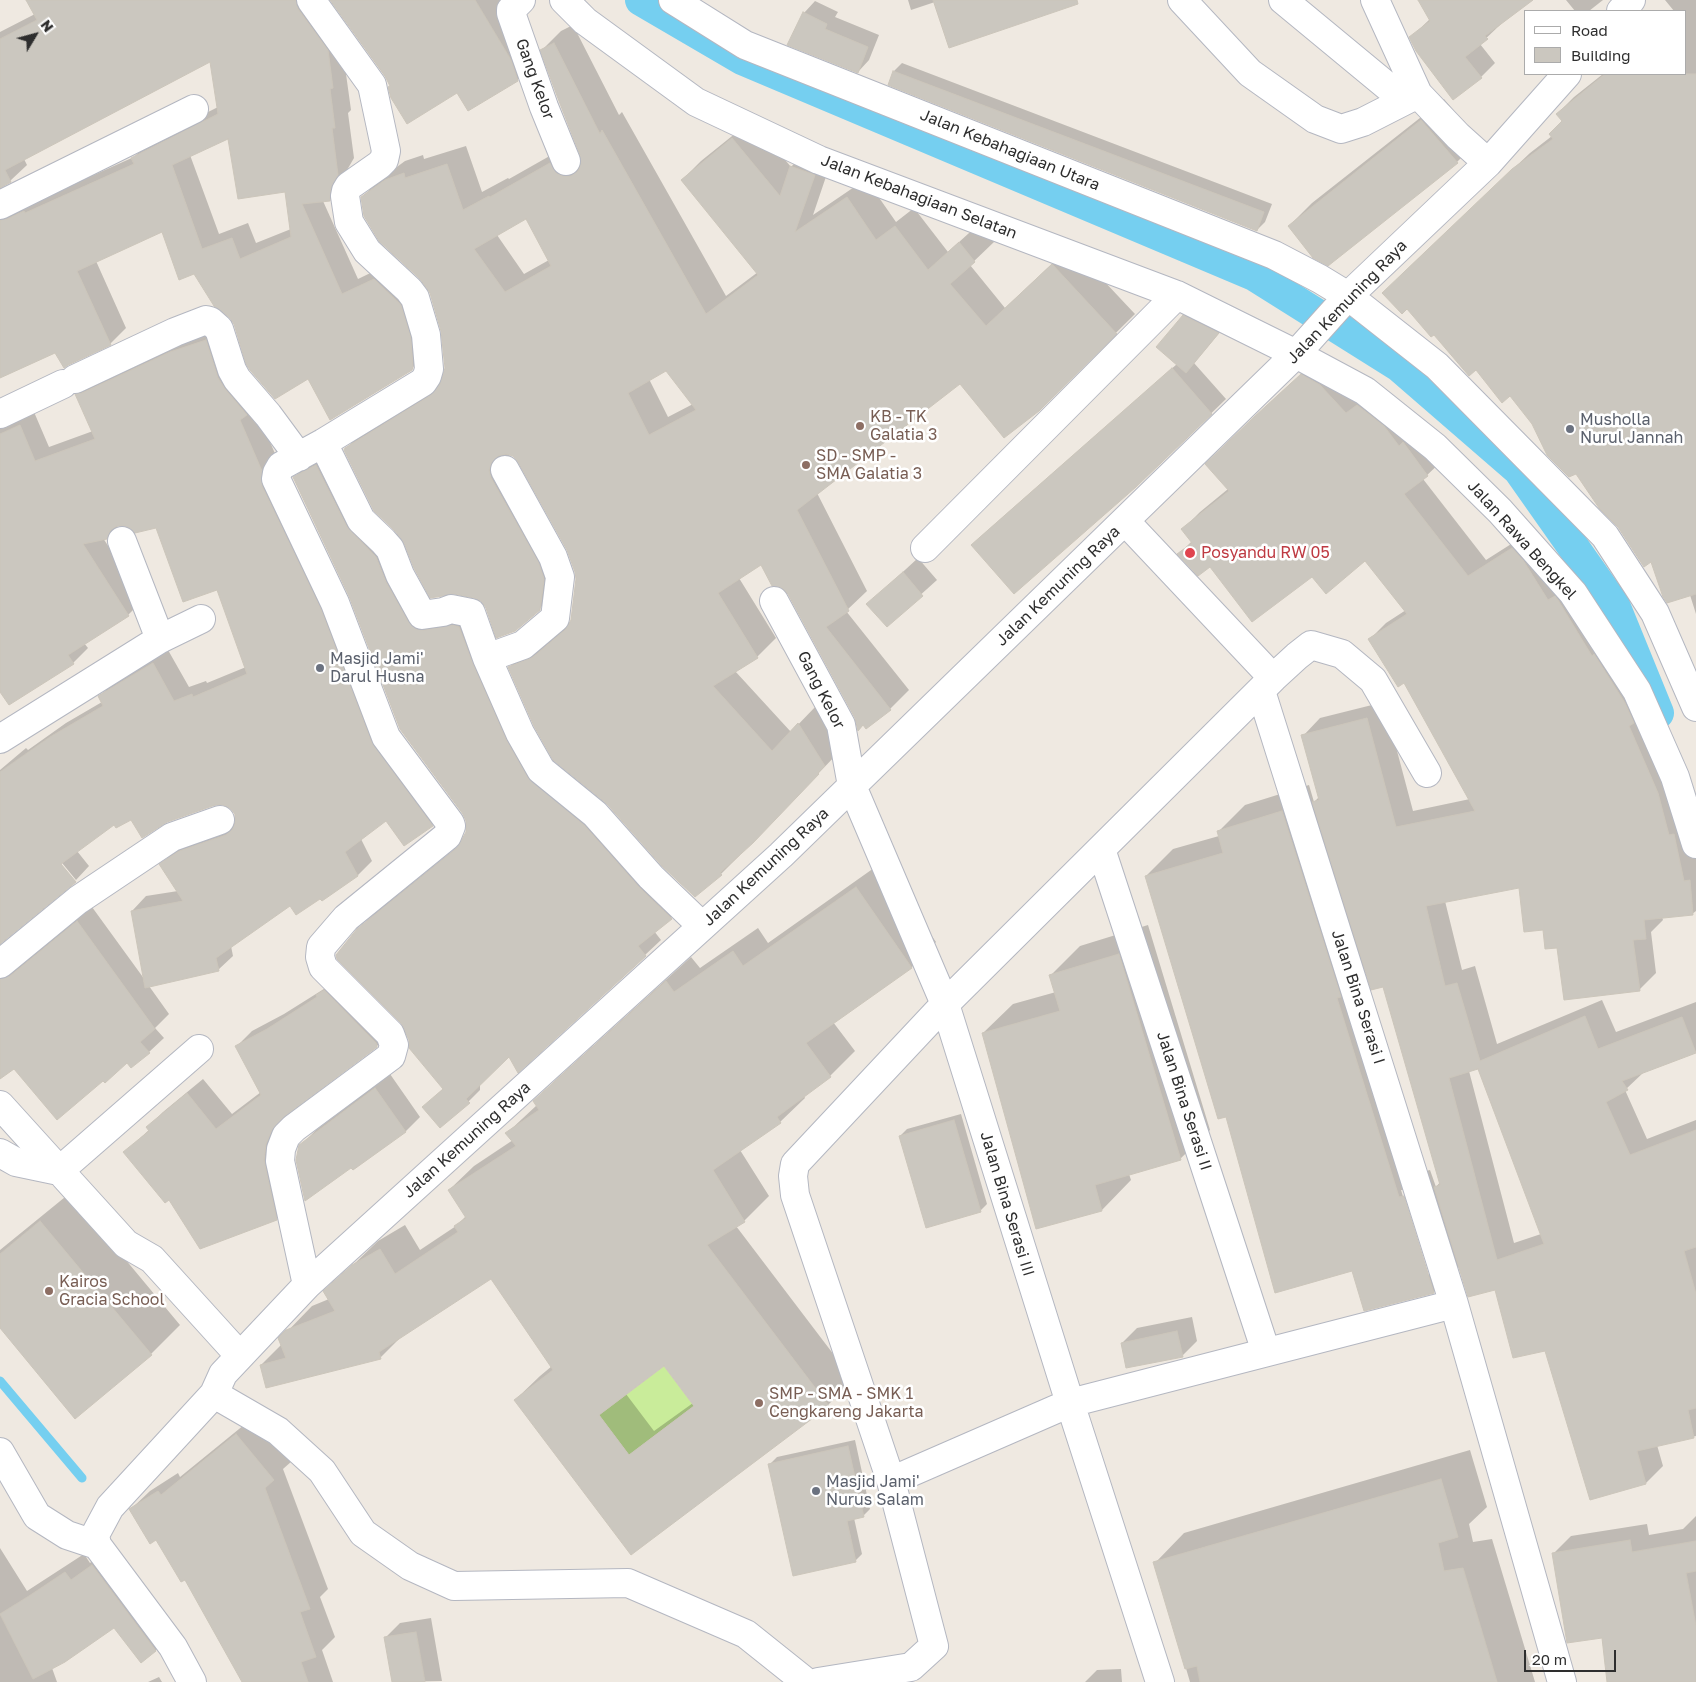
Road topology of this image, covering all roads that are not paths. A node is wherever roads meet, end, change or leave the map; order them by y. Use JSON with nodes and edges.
{"nodes":[{"id":1,"x":311,"y":0,"type":"edge"},
{"id":2,"x":522,"y":0,"type":"edge"},
{"id":3,"x":564,"y":0,"type":"edge"},
{"id":4,"x":673,"y":0,"type":"edge"},
{"id":5,"x":1182,"y":0,"type":"edge"},
{"id":6,"x":1283,"y":0,"type":"edge"},
{"id":7,"x":1375,"y":0,"type":"edge"},
{"id":8,"x":1631,"y":0,"type":"edge"},
{"id":9,"x":1623,"y":10,"type":"edge"},
{"id":10,"x":1566,"y":75,"type":"edge"},
{"id":11,"x":1411,"y":97,"type":"junction"},
{"id":12,"x":194,"y":109,"type":"dead end"},
{"id":13,"x":566,"y":161,"type":"dead end"},
{"id":14,"x":1488,"y":164,"type":"junction"},
{"id":15,"x":0,"y":205,"type":"edge"},
{"id":16,"x":1177,"y":295,"type":"junction"},
{"id":17,"x":1344,"y":300,"type":"junction"},
{"id":18,"x":1303,"y":347,"type":"junction"},
{"id":19,"x":0,"y":414,"type":"edge"},
{"id":20,"x":323,"y":443,"type":"junction"},
{"id":21,"x":299,"y":457,"type":"junction"},
{"id":22,"x":506,"y":470,"type":"dead end"},
{"id":23,"x":1125,"y":521,"type":"junction"},
{"id":24,"x":122,"y":541,"type":"dead end"},
{"id":25,"x":925,"y":548,"type":"dead end"},
{"id":26,"x":774,"y":601,"type":"dead end"},
{"id":27,"x":201,"y":619,"type":"dead end"},
{"id":28,"x":160,"y":639,"type":"junction"},
{"id":29,"x":486,"y":658,"type":"junction"},
{"id":30,"x":1267,"y":685,"type":"junction"},
{"id":31,"x":1696,"y":707,"type":"edge"},
{"id":32,"x":0,"y":739,"type":"edge"},
{"id":33,"x":1427,"y":772,"type":"dead end"},
{"id":34,"x":852,"y":786,"type":"junction"},
{"id":35,"x":220,"y":820,"type":"dead end"},
{"id":36,"x":1696,"y":844,"type":"edge"},
{"id":37,"x":1101,"y":849,"type":"junction"},
{"id":38,"x":702,"y":926,"type":"junction"},
{"id":39,"x":0,"y":964,"type":"edge"},
{"id":40,"x":945,"y":1004,"type":"junction"},
{"id":41,"x":199,"y":1049,"type":"dead end"},
{"id":42,"x":0,"y":1104,"type":"edge"},
{"id":43,"x":0,"y":1153,"type":"edge"},
{"id":44,"x":59,"y":1171,"type":"junction"},
{"id":45,"x":307,"y":1285,"type":"junction"},
{"id":46,"x":1454,"y":1304,"type":"junction"},
{"id":47,"x":1266,"y":1352,"type":"junction"},
{"id":48,"x":240,"y":1356,"type":"junction"},
{"id":49,"x":214,"y":1394,"type":"junction"},
{"id":50,"x":1070,"y":1403,"type":"junction"},
{"id":51,"x":0,"y":1452,"type":"edge"},
{"id":52,"x":891,"y":1481,"type":"junction"},
{"id":53,"x":96,"y":1540,"type":"junction"},
{"id":54,"x":192,"y":1682,"type":"edge"},
{"id":55,"x":806,"y":1682,"type":"edge"},
{"id":56,"x":818,"y":1682,"type":"edge"},
{"id":57,"x":1160,"y":1682,"type":"edge"},
{"id":58,"x":1562,"y":1682,"type":"edge"}],
"edges":[{"from":1,"to":20,"type":"street"},
{"from":2,"to":13,"type":"street","name":"Gang Kelor"},
{"from":3,"to":16,"type":"street","name":"Jalan Kebahagiaan Selatan"},
{"from":4,"to":17,"type":"street","name":"Jalan Kebahagiaan Utara"},
{"from":5,"to":11,"type":"street"},
{"from":6,"to":11,"type":"street"},
{"from":7,"to":11,"type":"street"},
{"from":8,"to":9,"type":"street"},
{"from":10,"to":14,"type":"street","name":"Jalan Kemuning Raya"},
{"from":11,"to":14,"type":"street"},
{"from":12,"to":15,"type":"street"},
{"from":14,"to":17,"type":"street","name":"Jalan Kemuning Raya"},
{"from":16,"to":18,"type":"street","name":"Jalan Kebahagiaan Selatan"},
{"from":16,"to":25,"type":"street"},
{"from":17,"to":18,"type":"street","name":"Jalan Kemuning Raya"},
{"from":17,"to":31,"type":"street"},
{"from":18,"to":23,"type":"street","name":"Jalan Kemuning Raya"},
{"from":18,"to":36,"type":"street","name":"Jalan Rawa Bengkel"},
{"from":19,"to":21,"type":"street"},
{"from":20,"to":21,"type":"street"},
{"from":20,"to":29,"type":"street"},
{"from":21,"to":45,"type":"street"},
{"from":22,"to":29,"type":"street"},
{"from":23,"to":30,"type":"street"},
{"from":23,"to":34,"type":"street","name":"Jalan Kemuning Raya"},
{"from":24,"to":28,"type":"street"},
{"from":26,"to":34,"type":"street","name":"Gang Kelor"},
{"from":27,"to":28,"type":"street"},
{"from":28,"to":32,"type":"street"},
{"from":29,"to":38,"type":"street"},
{"from":30,"to":33,"type":"street"},
{"from":30,"to":37,"type":"street"},
{"from":30,"to":46,"type":"street","name":"Jalan Bina Serasi I"},
{"from":34,"to":38,"type":"street","name":"Jalan Kemuning Raya"},
{"from":34,"to":40,"type":"street","name":"Gang Kelor"},
{"from":35,"to":39,"type":"street"},
{"from":37,"to":40,"type":"street"},
{"from":37,"to":47,"type":"street","name":"Jalan Bina Serasi II"},
{"from":38,"to":45,"type":"street","name":"Jalan Kemuning Raya"},
{"from":40,"to":50,"type":"street","name":"Jalan Bina Serasi III"},
{"from":40,"to":52,"type":"street"},
{"from":41,"to":44,"type":"street"},
{"from":42,"to":44,"type":"street"},
{"from":43,"to":44,"type":"street"},
{"from":44,"to":48,"type":"street"},
{"from":45,"to":48,"type":"street","name":"Jalan Kemuning Raya"},
{"from":46,"to":47,"type":"street"},
{"from":46,"to":58,"type":"street","name":"Jalan Bina Serasi I"},
{"from":47,"to":50,"type":"street"},
{"from":48,"to":49,"type":"street","name":"Jalan Kemuning Raya"},
{"from":49,"to":53,"type":"street","name":"Jalan Kemuning Raya"},
{"from":49,"to":55,"type":"street"},
{"from":50,"to":52,"type":"street"},
{"from":50,"to":57,"type":"street","name":"Jalan Bina Serasi III"},
{"from":51,"to":53,"type":"street"},
{"from":52,"to":56,"type":"street"},
{"from":53,"to":54,"type":"street"}]}
